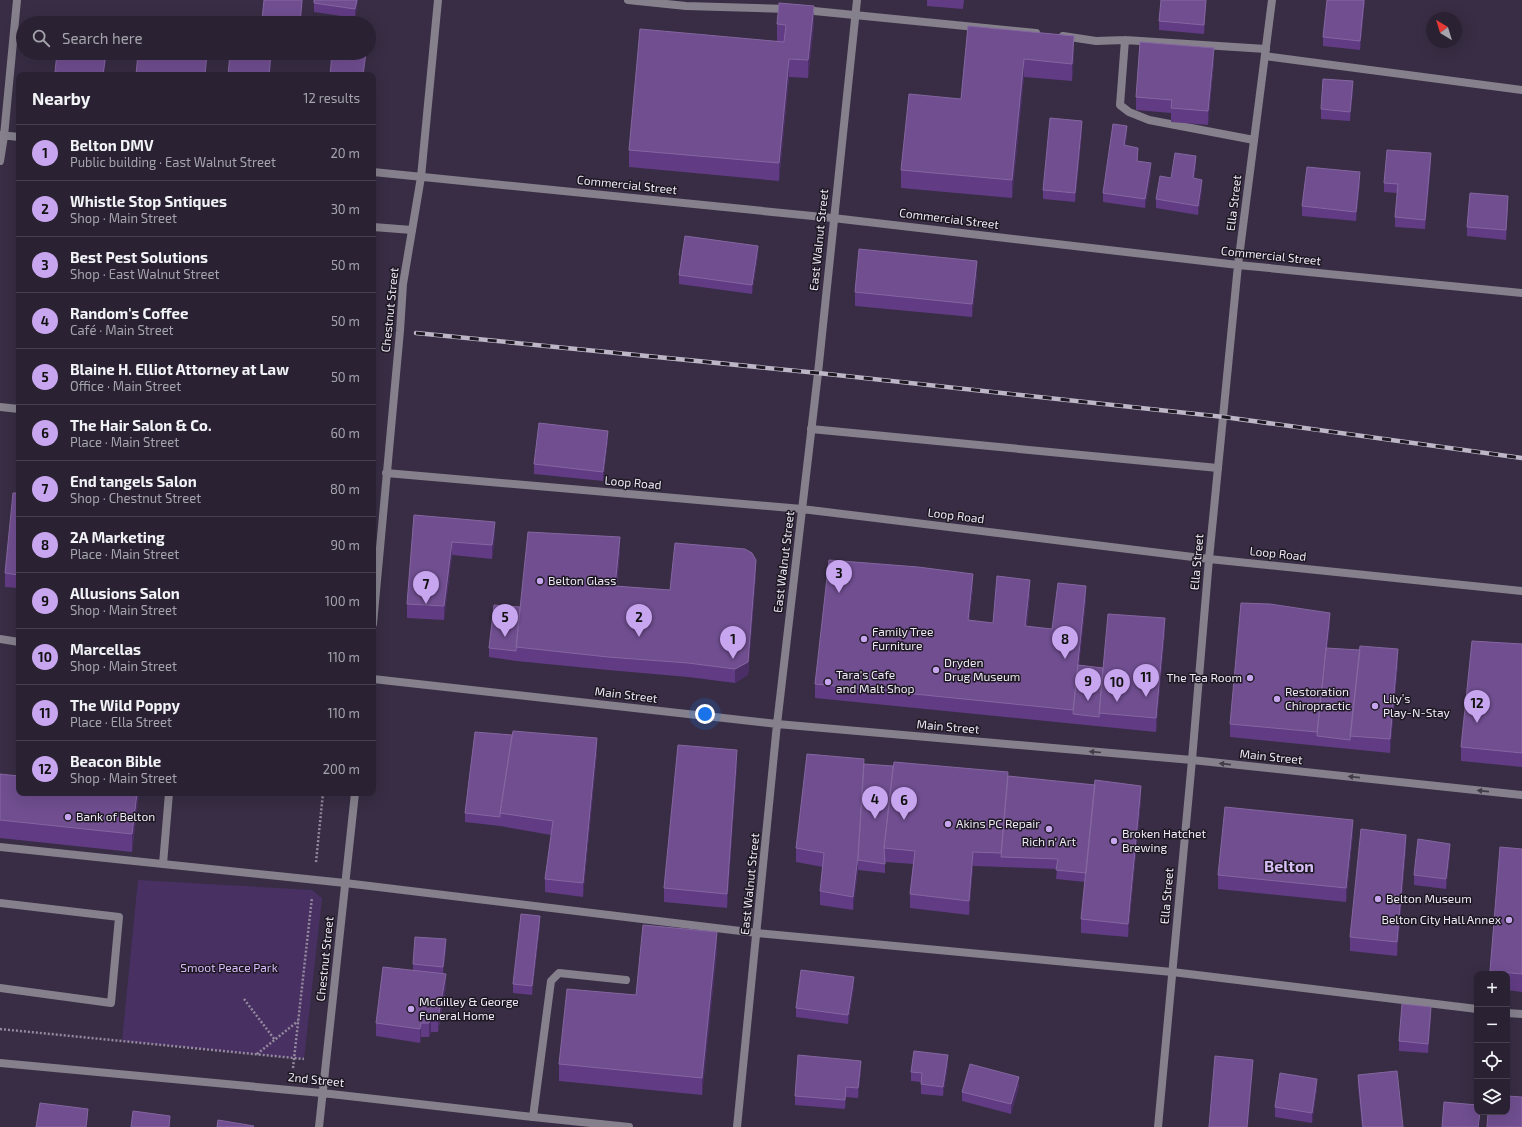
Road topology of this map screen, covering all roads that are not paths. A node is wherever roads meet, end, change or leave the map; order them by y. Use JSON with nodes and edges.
{"nodes":[{"id":1,"x":17,"y":0,"type":"edge"},
{"id":2,"x":438,"y":0,"type":"edge"},
{"id":3,"x":628,"y":0,"type":"edge"},
{"id":4,"x":857,"y":0,"type":"edge"},
{"id":5,"x":1272,"y":0,"type":"edge"},
{"id":6,"x":855,"y":14,"type":"junction"},
{"id":7,"x":1125,"y":40,"type":"junction"},
{"id":8,"x":1265,"y":52,"type":"junction"},
{"id":9,"x":1522,"y":90,"type":"edge"},
{"id":10,"x":2,"y":136,"type":"edge"},
{"id":11,"x":16,"y":137,"type":"edge"},
{"id":12,"x":1254,"y":140,"type":"junction"},
{"id":13,"x":0,"y":161,"type":"edge"},
{"id":14,"x":376,"y":172,"type":"edge"},
{"id":15,"x":421,"y":177,"type":"junction"},
{"id":16,"x":833,"y":218,"type":"junction"},
{"id":17,"x":376,"y":227,"type":"edge"},
{"id":18,"x":412,"y":230,"type":"junction"},
{"id":19,"x":1238,"y":265,"type":"junction"},
{"id":20,"x":1522,"y":292,"type":"edge"},
{"id":21,"x":0,"y":407,"type":"edge"},
{"id":22,"x":16,"y":409,"type":"edge"},
{"id":23,"x":811,"y":429,"type":"junction"},
{"id":24,"x":1218,"y":468,"type":"junction"},
{"id":25,"x":386,"y":474,"type":"junction"},
{"id":26,"x":802,"y":509,"type":"junction"},
{"id":27,"x":1209,"y":559,"type":"junction"},
{"id":28,"x":376,"y":589,"type":"edge"},
{"id":29,"x":1522,"y":591,"type":"edge"},
{"id":30,"x":0,"y":639,"type":"edge"},
{"id":31,"x":16,"y":642,"type":"edge"},
{"id":32,"x":376,"y":679,"type":"edge"},
{"id":33,"x":777,"y":724,"type":"junction"},
{"id":34,"x":1192,"y":760,"type":"junction"},
{"id":35,"x":1522,"y":795,"type":"edge"},
{"id":36,"x":169,"y":796,"type":"edge"},
{"id":37,"x":356,"y":796,"type":"edge"},
{"id":38,"x":0,"y":847,"type":"edge"},
{"id":39,"x":163,"y":864,"type":"junction"},
{"id":40,"x":346,"y":884,"type":"junction"},
{"id":41,"x":0,"y":903,"type":"edge"},
{"id":42,"x":757,"y":933,"type":"junction"},
{"id":43,"x":1172,"y":972,"type":"junction"},
{"id":44,"x":626,"y":980,"type":"dead end"},
{"id":45,"x":0,"y":988,"type":"edge"},
{"id":46,"x":1474,"y":1009,"type":"edge"},
{"id":47,"x":1510,"y":1012,"type":"edge"},
{"id":48,"x":1522,"y":1014,"type":"edge"},
{"id":49,"x":0,"y":1063,"type":"edge"},
{"id":50,"x":322,"y":1093,"type":"junction"},
{"id":51,"x":533,"y":1117,"type":"junction"},
{"id":52,"x":319,"y":1127,"type":"edge"},
{"id":53,"x":629,"y":1127,"type":"edge"},
{"id":54,"x":737,"y":1127,"type":"edge"},
{"id":55,"x":1158,"y":1127,"type":"edge"}],
"edges":[{"from":1,"to":10,"type":"street"},
{"from":2,"to":15,"type":"street","name":"Chestnut Street"},
{"from":3,"to":6,"type":"street"},
{"from":4,"to":6,"type":"street","name":"East Walnut Street"},
{"from":5,"to":8,"type":"street","name":"Ella Street"},
{"from":6,"to":7,"type":"street"},
{"from":6,"to":16,"type":"street","name":"East Walnut Street"},
{"from":7,"to":8,"type":"street"},
{"from":7,"to":12,"type":"street"},
{"from":8,"to":9,"type":"street"},
{"from":8,"to":12,"type":"street","name":"Ella Street"},
{"from":10,"to":11,"type":"street"},
{"from":10,"to":13,"type":"street"},
{"from":12,"to":19,"type":"street","name":"Ella Street"},
{"from":14,"to":15,"type":"street","name":"Commercial Street"},
{"from":15,"to":16,"type":"street","name":"Commercial Street"},
{"from":15,"to":18,"type":"street","name":"Chestnut Street"},
{"from":16,"to":19,"type":"street","name":"Commercial Street"},
{"from":16,"to":23,"type":"street","name":"East Walnut Street"},
{"from":17,"to":18,"type":"street"},
{"from":18,"to":25,"type":"street","name":"Chestnut Street"},
{"from":19,"to":20,"type":"street","name":"Commercial Street"},
{"from":19,"to":24,"type":"street","name":"Ella Street"},
{"from":21,"to":22,"type":"street"},
{"from":23,"to":24,"type":"street"},
{"from":23,"to":26,"type":"street","name":"East Walnut Street"},
{"from":24,"to":27,"type":"street","name":"Ella Street"},
{"from":25,"to":26,"type":"street","name":"Loop Road"},
{"from":25,"to":28,"type":"street","name":"Chestnut Street"},
{"from":26,"to":27,"type":"street","name":"Loop Road"},
{"from":26,"to":33,"type":"street","name":"East Walnut Street"},
{"from":27,"to":29,"type":"street","name":"Loop Road"},
{"from":27,"to":34,"type":"street","name":"Ella Street"},
{"from":30,"to":31,"type":"street"},
{"from":32,"to":33,"type":"street","name":"Main Street"},
{"from":34,"to":33,"type":"street","name":"Main Street","one_way":true},
{"from":33,"to":42,"type":"street","name":"East Walnut Street"},
{"from":35,"to":34,"type":"street","name":"Main Street","one_way":true},
{"from":34,"to":43,"type":"street","name":"Ella Street"},
{"from":36,"to":39,"type":"street"},
{"from":37,"to":40,"type":"street","name":"Chestnut Street"},
{"from":38,"to":39,"type":"street"},
{"from":39,"to":40,"type":"street"},
{"from":40,"to":42,"type":"street"},
{"from":40,"to":50,"type":"street","name":"Chestnut Street"},
{"from":41,"to":45,"type":"street"},
{"from":42,"to":43,"type":"street"},
{"from":42,"to":54,"type":"street","name":"East Walnut Street"},
{"from":43,"to":46,"type":"street"},
{"from":43,"to":55,"type":"street","name":"Ella Street"},
{"from":44,"to":51,"type":"street"},
{"from":47,"to":48,"type":"street"},
{"from":49,"to":50,"type":"street","name":"2nd Street"},
{"from":50,"to":51,"type":"street","name":"2nd Street"},
{"from":50,"to":52,"type":"street","name":"Chestnut Street"},
{"from":51,"to":53,"type":"street","name":"2nd Street"}]}
